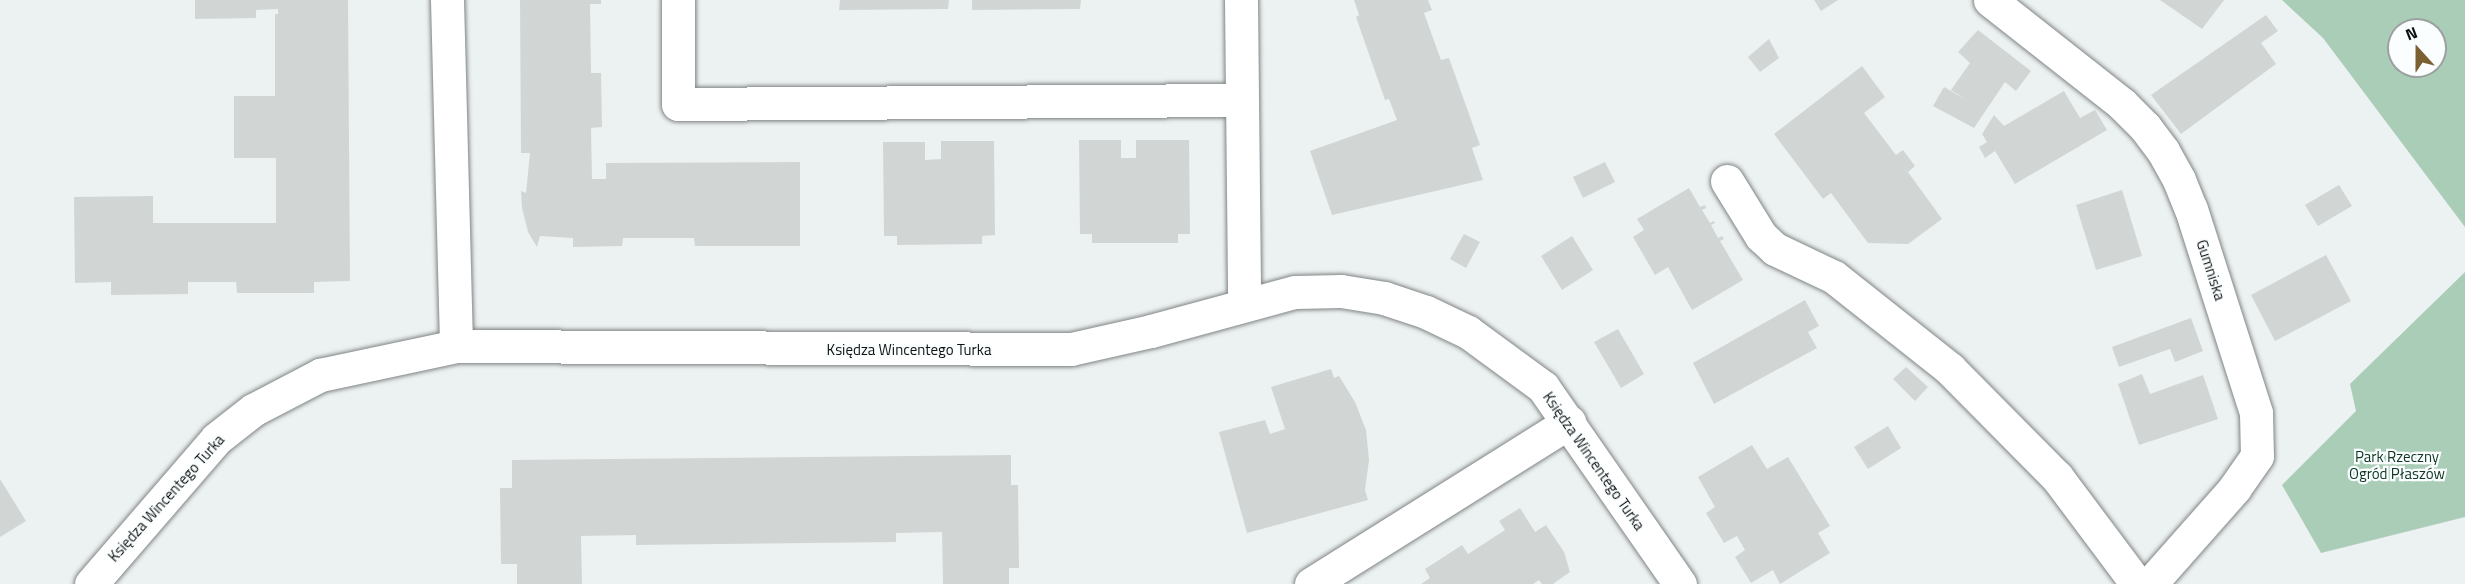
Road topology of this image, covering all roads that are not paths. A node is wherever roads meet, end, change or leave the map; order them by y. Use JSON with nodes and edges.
{"nodes":[{"id":1,"x":447,"y":0,"type":"edge"},
{"id":2,"x":678,"y":0,"type":"edge"},
{"id":3,"x":1241,"y":0,"type":"edge"},
{"id":4,"x":1990,"y":0,"type":"edge"},
{"id":5,"x":1242,"y":100,"type":"junction"},
{"id":6,"x":1727,"y":182,"type":"dead end"},
{"id":7,"x":1244,"y":305,"type":"junction"},
{"id":8,"x":456,"y":346,"type":"junction"},
{"id":9,"x":1569,"y":422,"type":"junction"},
{"id":10,"x":91,"y":584,"type":"edge"},
{"id":11,"x":1311,"y":584,"type":"edge"},
{"id":12,"x":1680,"y":584,"type":"edge"},
{"id":13,"x":2137,"y":584,"type":"edge"},
{"id":14,"x":2150,"y":584,"type":"edge"}],
"edges":[{"from":1,"to":8,"type":"street"},
{"from":2,"to":5,"type":"street"},
{"from":3,"to":5,"type":"street"},
{"from":4,"to":14,"type":"street","name":"Gumniska"},
{"from":5,"to":7,"type":"street"},
{"from":6,"to":13,"type":"street"},
{"from":7,"to":8,"type":"street","name":"Księdza Wincentego Turka"},
{"from":7,"to":9,"type":"street","name":"Księdza Wincentego Turka"},
{"from":8,"to":10,"type":"street","name":"Księdza Wincentego Turka"},
{"from":9,"to":11,"type":"street"},
{"from":9,"to":12,"type":"street","name":"Księdza Wincentego Turka"}]}
